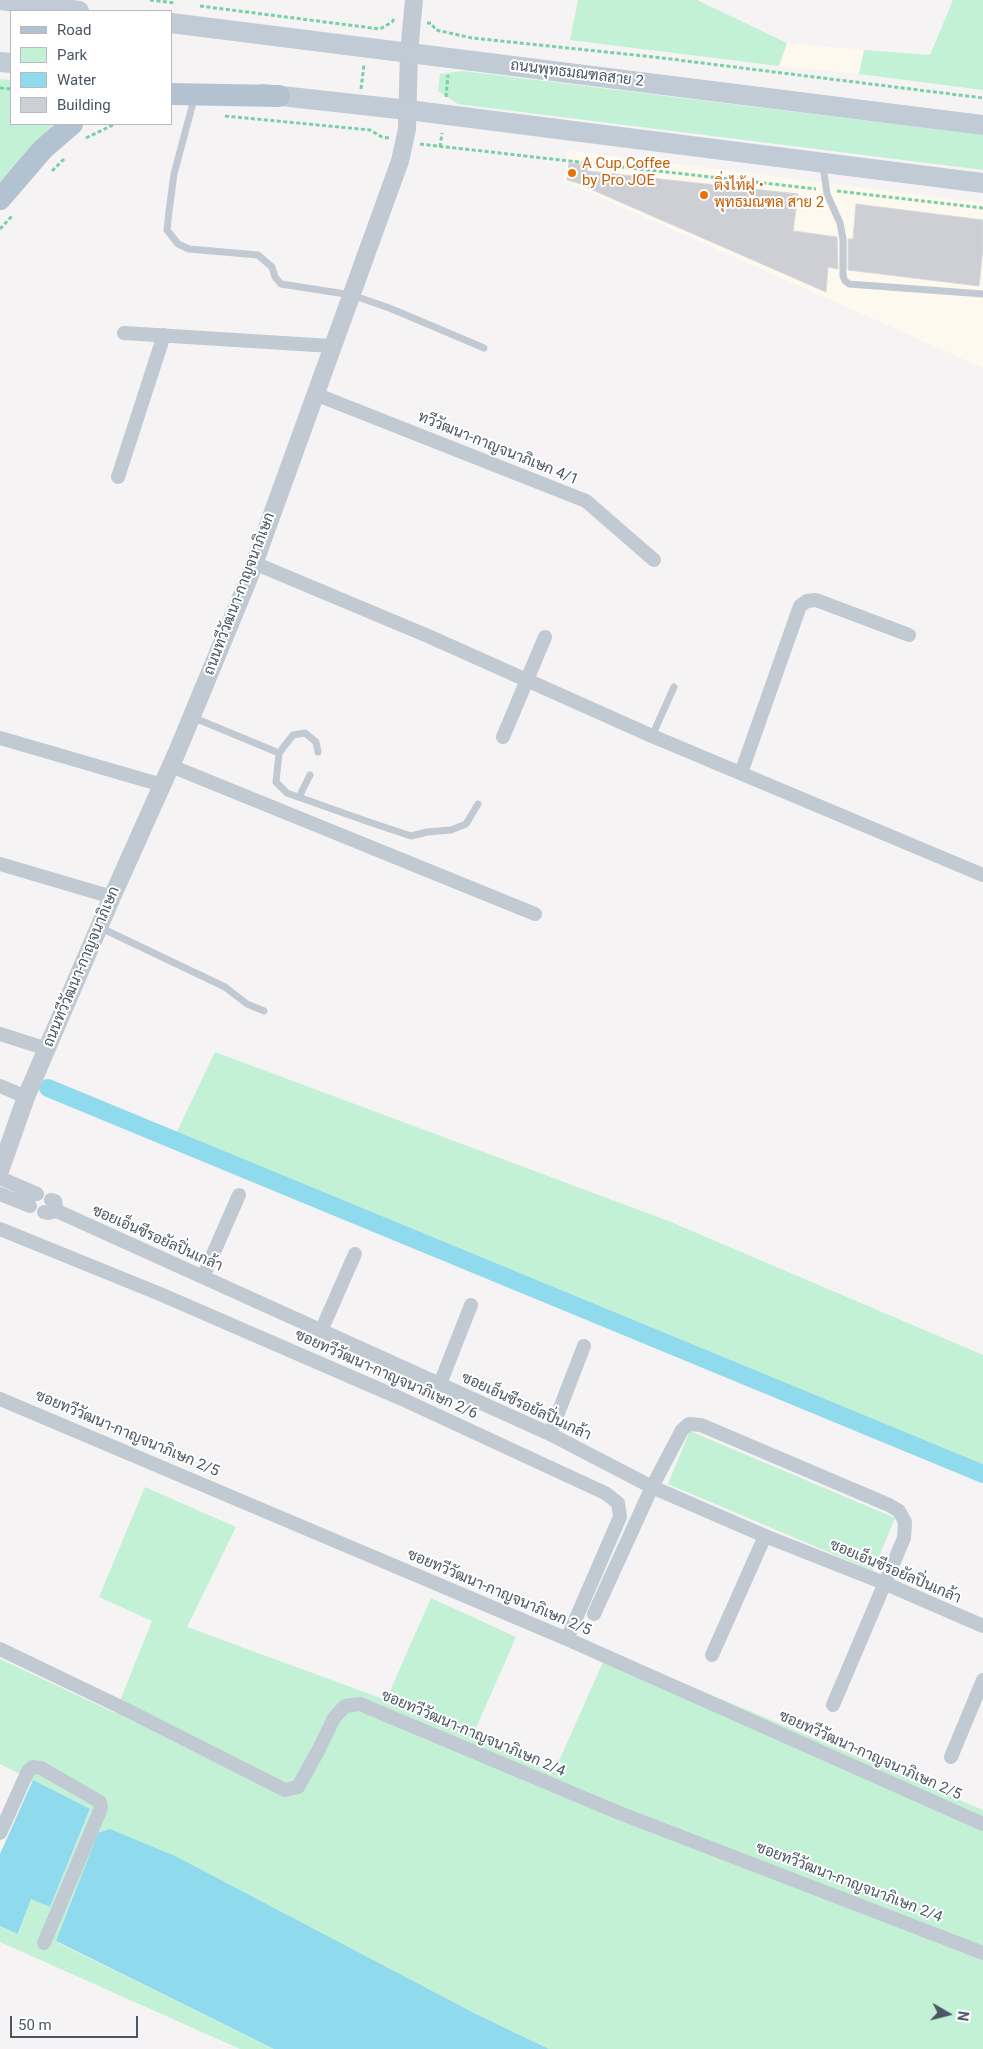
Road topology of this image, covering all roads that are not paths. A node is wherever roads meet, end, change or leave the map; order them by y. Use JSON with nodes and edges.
{"nodes":[{"id":1,"x":0,"y":0,"type":"edge"},
{"id":2,"x":414,"y":0,"type":"edge"},
{"id":3,"x":72,"y":10,"type":"edge"},
{"id":4,"x":172,"y":23,"type":"edge"},
{"id":5,"x":409,"y":52,"type":"junction"},
{"id":6,"x":172,"y":83,"type":"edge"},
{"id":7,"x":172,"y":94,"type":"edge"},
{"id":8,"x":278,"y":96,"type":"junction"},
{"id":9,"x":193,"y":103,"type":"junction"},
{"id":10,"x":408,"y":110,"type":"junction"},
{"id":11,"x":983,"y":125,"type":"edge"},
{"id":12,"x":78,"y":131,"type":"edge"},
{"id":13,"x":823,"y":163,"type":"junction"},
{"id":14,"x":983,"y":183,"type":"edge"},
{"id":15,"x":9,"y":204,"type":"edge"},
{"id":16,"x":983,"y":294,"type":"edge"},
{"id":17,"x":352,"y":296,"type":"junction"},
{"id":18,"x":124,"y":333,"type":"dead end"},
{"id":19,"x":164,"y":336,"type":"junction"},
{"id":20,"x":331,"y":346,"type":"junction"},
{"id":21,"x":484,"y":348,"type":"dead end"},
{"id":22,"x":315,"y":394,"type":"junction"},
{"id":23,"x":118,"y":477,"type":"dead end"},
{"id":24,"x":654,"y":560,"type":"dead end"},
{"id":25,"x":254,"y":563,"type":"junction"},
{"id":26,"x":909,"y":635,"type":"dead end"},
{"id":27,"x":545,"y":637,"type":"dead end"},
{"id":28,"x":528,"y":680,"type":"junction"},
{"id":29,"x":674,"y":688,"type":"dead end"},
{"id":30,"x":192,"y":717,"type":"junction"},
{"id":31,"x":652,"y":736,"type":"junction"},
{"id":32,"x":0,"y":738,"type":"edge"},
{"id":33,"x":502,"y":738,"type":"dead end"},
{"id":34,"x":318,"y":752,"type":"dead end"},
{"id":35,"x":278,"y":753,"type":"junction"},
{"id":36,"x":171,"y":766,"type":"junction"},
{"id":37,"x":741,"y":773,"type":"junction"},
{"id":38,"x":310,"y":776,"type":"dead end"},
{"id":39,"x":162,"y":785,"type":"junction"},
{"id":40,"x":299,"y":797,"type":"junction"},
{"id":41,"x":478,"y":804,"type":"dead end"},
{"id":42,"x":0,"y":864,"type":"edge"},
{"id":43,"x":983,"y":875,"type":"edge"},
{"id":44,"x":112,"y":897,"type":"junction"},
{"id":45,"x":535,"y":914,"type":"dead end"},
{"id":46,"x":99,"y":927,"type":"junction"},
{"id":47,"x":264,"y":1011,"type":"dead end"},
{"id":48,"x":0,"y":1034,"type":"edge"},
{"id":49,"x":47,"y":1049,"type":"junction"},
{"id":50,"x":0,"y":1086,"type":"edge"},
{"id":51,"x":26,"y":1097,"type":"junction"},
{"id":52,"x":0,"y":1170,"type":"edge"},
{"id":53,"x":0,"y":1178,"type":"edge"},
{"id":54,"x":0,"y":1194,"type":"edge"},
{"id":55,"x":37,"y":1194,"type":"dead end"},
{"id":56,"x":239,"y":1194,"type":"dead end"},
{"id":57,"x":30,"y":1206,"type":"dead end"},
{"id":58,"x":51,"y":1207,"type":"dead end"},
{"id":59,"x":0,"y":1229,"type":"edge"},
{"id":60,"x":354,"y":1254,"type":"dead end"},
{"id":61,"x":203,"y":1277,"type":"junction"},
{"id":62,"x":471,"y":1305,"type":"dead end"},
{"id":63,"x":321,"y":1331,"type":"junction"},
{"id":64,"x":584,"y":1346,"type":"dead end"},
{"id":65,"x":440,"y":1384,"type":"junction"},
{"id":66,"x":0,"y":1399,"type":"edge"},
{"id":67,"x":550,"y":1434,"type":"junction"},
{"id":68,"x":652,"y":1487,"type":"junction"},
{"id":69,"x":764,"y":1536,"type":"junction"},
{"id":70,"x":884,"y":1583,"type":"junction"},
{"id":71,"x":594,"y":1614,"type":"dead end"},
{"id":72,"x":983,"y":1626,"type":"edge"},
{"id":73,"x":566,"y":1639,"type":"junction"},
{"id":74,"x":0,"y":1649,"type":"edge"},
{"id":75,"x":712,"y":1655,"type":"dead end"},
{"id":76,"x":983,"y":1680,"type":"edge"},
{"id":77,"x":834,"y":1705,"type":"dead end"},
{"id":78,"x":951,"y":1757,"type":"dead end"},
{"id":79,"x":983,"y":1824,"type":"edge"},
{"id":80,"x":0,"y":1833,"type":"edge"},
{"id":81,"x":44,"y":1943,"type":"dead end"},
{"id":82,"x":983,"y":1953,"type":"edge"}],
"edges":[{"from":1,"to":3,"type":"main road"},
{"from":2,"to":5,"type":"street","name":"ถนนทวีวัฒนา-กาญจนาภิเษก"},
{"from":4,"to":5,"type":"main road","name":"ถนนพุทธมณฑลสาย 2"},
{"from":5,"to":10,"type":"street","name":"ถนนทวีวัฒนา-กาญจนาภิเษก"},
{"from":5,"to":11,"type":"main road","name":"ถนนพุทธมณฑลสาย 2"},
{"from":6,"to":8,"type":"main road"},
{"from":7,"to":9,"type":"main road"},
{"from":8,"to":9,"type":"main road"},
{"from":8,"to":10,"type":"main road"},
{"from":9,"to":17,"type":"lane"},
{"from":10,"to":13,"type":"main road"},
{"from":10,"to":17,"type":"street","name":"ถนนทวีวัฒนา-กาญจนาภิเษก"},
{"from":12,"to":15,"type":"main road"},
{"from":13,"to":14,"type":"main road"},
{"from":13,"to":16,"type":"lane"},
{"from":17,"to":20,"type":"street","name":"ถนนทวีวัฒนา-กาญจนาภิเษก"},
{"from":17,"to":21,"type":"lane"},
{"from":18,"to":19,"type":"street"},
{"from":19,"to":20,"type":"street"},
{"from":19,"to":23,"type":"street"},
{"from":20,"to":22,"type":"street","name":"ถนนทวีวัฒนา-กาญจนาภิเษก"},
{"from":22,"to":24,"type":"street","name":"ทวีวัฒนา-กาญจนาภิเษก 4/1"},
{"from":22,"to":25,"type":"street","name":"ถนนทวีวัฒนา-กาญจนาภิเษก"},
{"from":25,"to":28,"type":"street"},
{"from":25,"to":30,"type":"street","name":"ถนนทวีวัฒนา-กาญจนาภิเษก"},
{"from":26,"to":37,"type":"street"},
{"from":27,"to":28,"type":"street"},
{"from":28,"to":31,"type":"street"},
{"from":28,"to":33,"type":"street"},
{"from":29,"to":31,"type":"lane"},
{"from":30,"to":35,"type":"lane"},
{"from":30,"to":36,"type":"street","name":"ถนนทวีวัฒนา-กาญจนาภิเษก"},
{"from":31,"to":37,"type":"street"},
{"from":32,"to":39,"type":"street"},
{"from":34,"to":35,"type":"lane"},
{"from":35,"to":40,"type":"lane"},
{"from":36,"to":39,"type":"street","name":"ถนนทวีวัฒนา-กาญจนาภิเษก"},
{"from":36,"to":45,"type":"street"},
{"from":37,"to":43,"type":"street"},
{"from":38,"to":40,"type":"lane"},
{"from":39,"to":44,"type":"street","name":"ถนนทวีวัฒนา-กาญจนาภิเษก"},
{"from":40,"to":41,"type":"lane"},
{"from":42,"to":44,"type":"street"},
{"from":44,"to":46,"type":"street","name":"ถนนทวีวัฒนา-กาญจนาภิเษก"},
{"from":46,"to":47,"type":"lane"},
{"from":46,"to":49,"type":"street","name":"ถนนทวีวัฒนา-กาญจนาภิเษก"},
{"from":48,"to":49,"type":"street"},
{"from":49,"to":51,"type":"street","name":"ถนนทวีวัฒนา-กาญจนาภิเษก"},
{"from":50,"to":51,"type":"street"},
{"from":51,"to":52,"type":"street","name":"ถนนทวีวัฒนา-กาญจนาภิเษก"},
{"from":53,"to":55,"type":"street"},
{"from":54,"to":57,"type":"street"},
{"from":56,"to":61,"type":"street"},
{"from":58,"to":61,"type":"street","name":"ซอยเอ็นซีรอยัลปิ่นเกล้า"},
{"from":59,"to":73,"type":"street","name":"ซอยทวีวัฒนา-กาญจนาภิเษก 2/6"},
{"from":60,"to":63,"type":"street"},
{"from":61,"to":63,"type":"street","name":"ซอยเอ็นซีรอยัลปิ่นเกล้า"},
{"from":62,"to":65,"type":"street"},
{"from":63,"to":65,"type":"street","name":"ซอยเอ็นซีรอยัลปิ่นเกล้า"},
{"from":64,"to":67,"type":"street"},
{"from":65,"to":67,"type":"street","name":"ซอยเอ็นซีรอยัลปิ่นเกล้า"},
{"from":66,"to":73,"type":"street","name":"ซอยทวีวัฒนา-กาญจนาภิเษก 2/5"},
{"from":67,"to":68,"type":"street","name":"ซอยเอ็นซีรอยัลปิ่นเกล้า"},
{"from":68,"to":69,"type":"street","name":"ซอยเอ็นซีรอยัลปิ่นเกล้า"},
{"from":68,"to":70,"type":"street"},
{"from":68,"to":71,"type":"street"},
{"from":69,"to":70,"type":"street","name":"ซอยเอ็นซีรอยัลปิ่นเกล้า"},
{"from":69,"to":75,"type":"street"},
{"from":70,"to":72,"type":"street","name":"ซอยเอ็นซีรอยัลปิ่นเกล้า"},
{"from":70,"to":77,"type":"street"},
{"from":73,"to":79,"type":"street","name":"ซอยทวีวัฒนา-กาญจนาภิเษก 2/5"},
{"from":74,"to":82,"type":"street","name":"ซอยทวีวัฒนา-กาญจนาภิเษก 2/4"},
{"from":76,"to":78,"type":"street"},
{"from":80,"to":81,"type":"street"}]}
